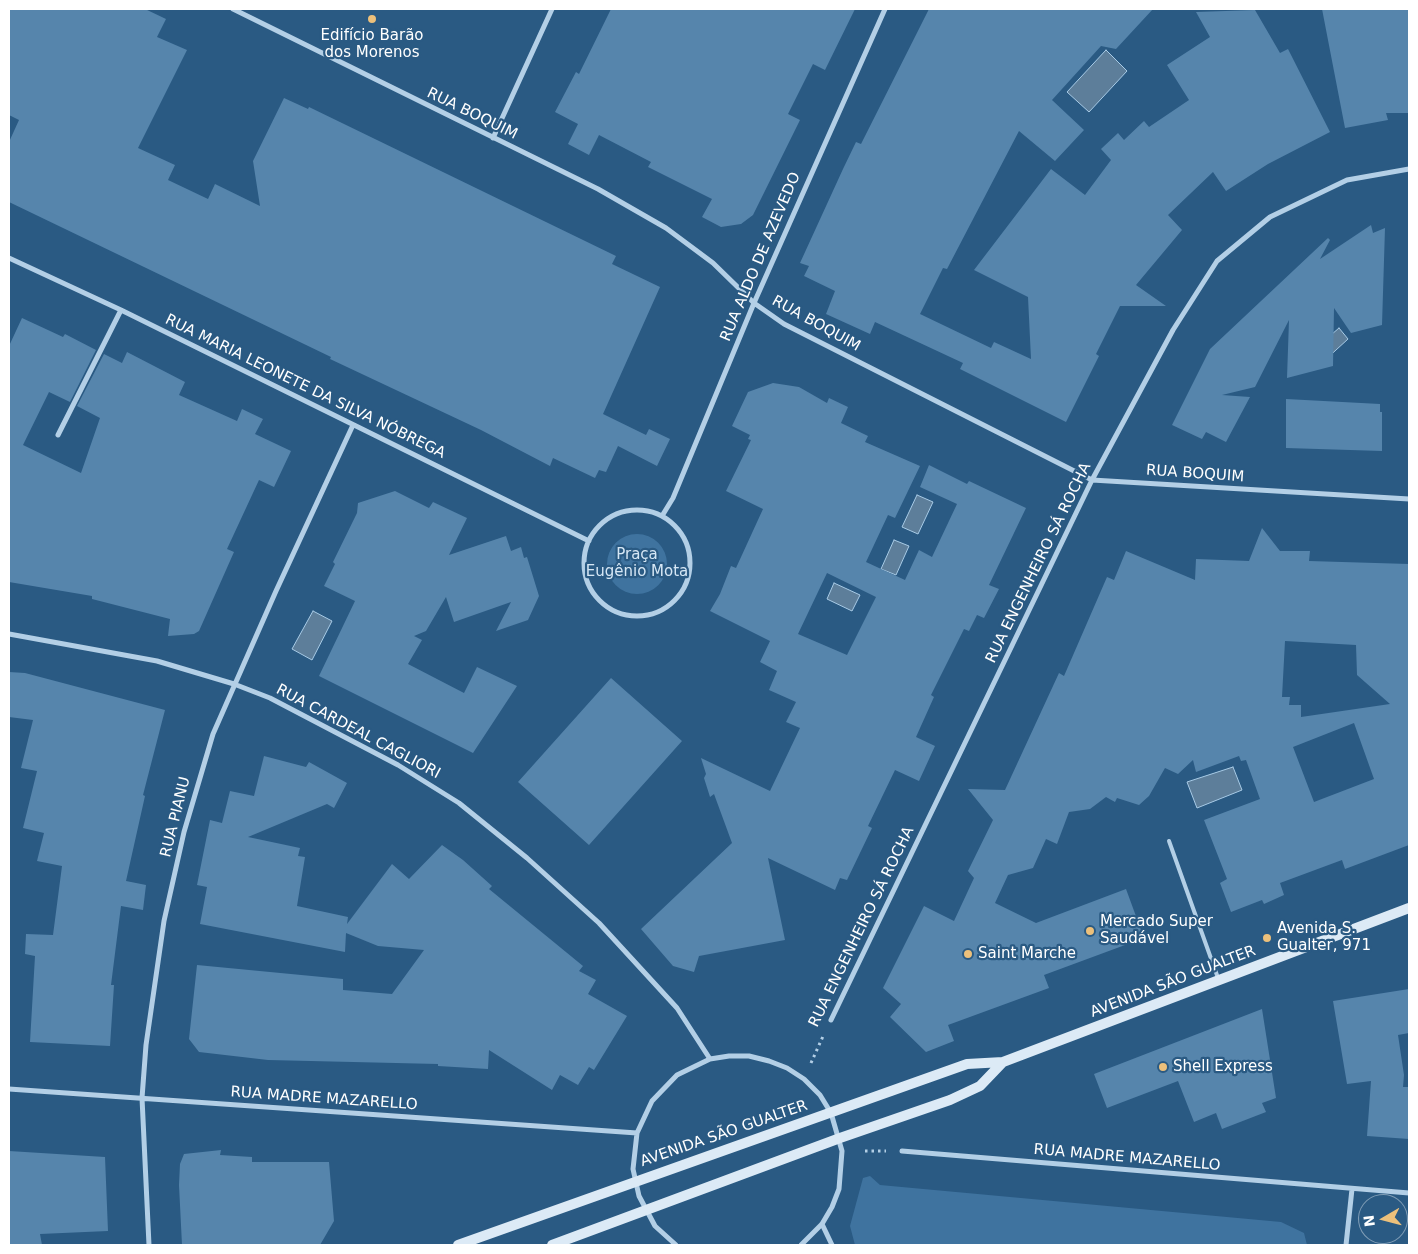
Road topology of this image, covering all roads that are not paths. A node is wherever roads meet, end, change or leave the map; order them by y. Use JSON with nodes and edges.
{"nodes":[{"id":1,"x":234,"y":9,"type":"edge"},
{"id":2,"x":552,"y":9,"type":"edge"},
{"id":3,"x":885,"y":9,"type":"edge"},
{"id":4,"x":493,"y":138,"type":"junction"},
{"id":5,"x":1409,"y":169,"type":"edge"},
{"id":6,"x":9,"y":258,"type":"edge"},
{"id":7,"x":754,"y":303,"type":"junction"},
{"id":8,"x":121,"y":310,"type":"junction"},
{"id":9,"x":353,"y":425,"type":"junction"},
{"id":10,"x":58,"y":435,"type":"dead end"},
{"id":11,"x":1092,"y":480,"type":"junction"},
{"id":12,"x":1409,"y":499,"type":"edge"},
{"id":13,"x":662,"y":516,"type":"junction"},
{"id":14,"x":589,"y":541,"type":"junction"},
{"id":15,"x":9,"y":634,"type":"edge"},
{"id":16,"x":234,"y":684,"type":"junction"},
{"id":17,"x":1169,"y":841,"type":"dead end"},
{"id":18,"x":1409,"y":908,"type":"edge"},
{"id":19,"x":1219,"y":980,"type":"junction"},
{"id":20,"x":831,"y":1020,"type":"road end"},
{"id":21,"x":710,"y":1059,"type":"junction"},
{"id":22,"x":1003,"y":1062,"type":"junction"},
{"id":23,"x":9,"y":1088,"type":"edge"},
{"id":24,"x":142,"y":1098,"type":"junction"},
{"id":25,"x":831,"y":1113,"type":"junction"},
{"id":26,"x":637,"y":1133,"type":"junction"},
{"id":27,"x":840,"y":1138,"type":"junction"},
{"id":28,"x":902,"y":1151,"type":"road end"},
{"id":29,"x":635,"y":1181,"type":"junction"},
{"id":30,"x":1352,"y":1189,"type":"junction"},
{"id":31,"x":1409,"y":1193,"type":"edge"},
{"id":32,"x":645,"y":1210,"type":"junction"},
{"id":33,"x":822,"y":1224,"type":"junction"},
{"id":34,"x":149,"y":1245,"type":"edge"},
{"id":35,"x":458,"y":1245,"type":"edge"},
{"id":36,"x":552,"y":1245,"type":"edge"},
{"id":37,"x":676,"y":1245,"type":"edge"},
{"id":38,"x":801,"y":1245,"type":"edge"},
{"id":39,"x":832,"y":1245,"type":"edge"},
{"id":40,"x":1346,"y":1245,"type":"edge"}],
"edges":[{"from":1,"to":4,"type":"street","name":"RUA BOQUIM"},
{"from":2,"to":4,"type":"street"},
{"from":3,"to":7,"type":"street","name":"RUA ALDO DE AZEVEDO"},
{"from":4,"to":7,"type":"street","name":"RUA BOQUIM"},
{"from":5,"to":11,"type":"street","name":"RUA ENGENHEIRO SÁ ROCHA"},
{"from":6,"to":8,"type":"street","name":"RUA MARIA LEONETE DA SILVA NÓBREGA"},
{"from":7,"to":11,"type":"street","name":"RUA BOQUIM"},
{"from":7,"to":13,"type":"street","name":"RUA ALDO DE AZEVEDO"},
{"from":8,"to":9,"type":"street","name":"RUA MARIA LEONETE DA SILVA NÓBREGA"},
{"from":8,"to":10,"type":"street"},
{"from":9,"to":14,"type":"street","name":"RUA MARIA LEONETE DA SILVA NÓBREGA"},
{"from":9,"to":16,"type":"street","name":"RUA PIANU"},
{"from":11,"to":12,"type":"street","name":"RUA BOQUIM"},
{"from":11,"to":20,"type":"street","name":"RUA ENGENHEIRO SÁ ROCHA"},
{"from":13,"to":14,"type":"street"},
{"from":13,"to":14,"type":"street"},
{"from":15,"to":16,"type":"street","name":"RUA CARDEAL CAGLIORI"},
{"from":16,"to":21,"type":"street","name":"RUA CARDEAL CAGLIORI"},
{"from":16,"to":24,"type":"street","name":"RUA PIANU"},
{"from":17,"to":19,"type":"lane"},
{"from":18,"to":19,"type":"street","name":"AVENIDA SÃO GUALTER"},
{"from":19,"to":22,"type":"street","name":"AVENIDA SÃO GUALTER"},
{"from":21,"to":25,"type":"street"},
{"from":21,"to":26,"type":"street"},
{"from":22,"to":25,"type":"street","name":"AVENIDA SÃO GUALTER"},
{"from":22,"to":27,"type":"street","name":"AVENIDA SÃO GUALTER"},
{"from":23,"to":24,"type":"street","name":"RUA MADRE MAZARELLO"},
{"from":24,"to":26,"type":"street","name":"RUA MADRE MAZARELLO"},
{"from":24,"to":34,"type":"street","name":"RUA PIANU"},
{"from":25,"to":27,"type":"street"},
{"from":25,"to":29,"type":"street","name":"AVENIDA SÃO GUALTER"},
{"from":26,"to":29,"type":"street"},
{"from":27,"to":32,"type":"street","name":"AVENIDA SÃO GUALTER"},
{"from":27,"to":33,"type":"street"},
{"from":28,"to":30,"type":"street","name":"RUA MADRE MAZARELLO"},
{"from":29,"to":32,"type":"street"},
{"from":29,"to":35,"type":"street","name":"AVENIDA SÃO GUALTER"},
{"from":30,"to":31,"type":"street","name":"RUA MADRE MAZARELLO"},
{"from":30,"to":40,"type":"street"},
{"from":32,"to":36,"type":"street","name":"AVENIDA SÃO GUALTER"},
{"from":32,"to":37,"type":"street"},
{"from":33,"to":38,"type":"street"},
{"from":33,"to":39,"type":"street"}]}
